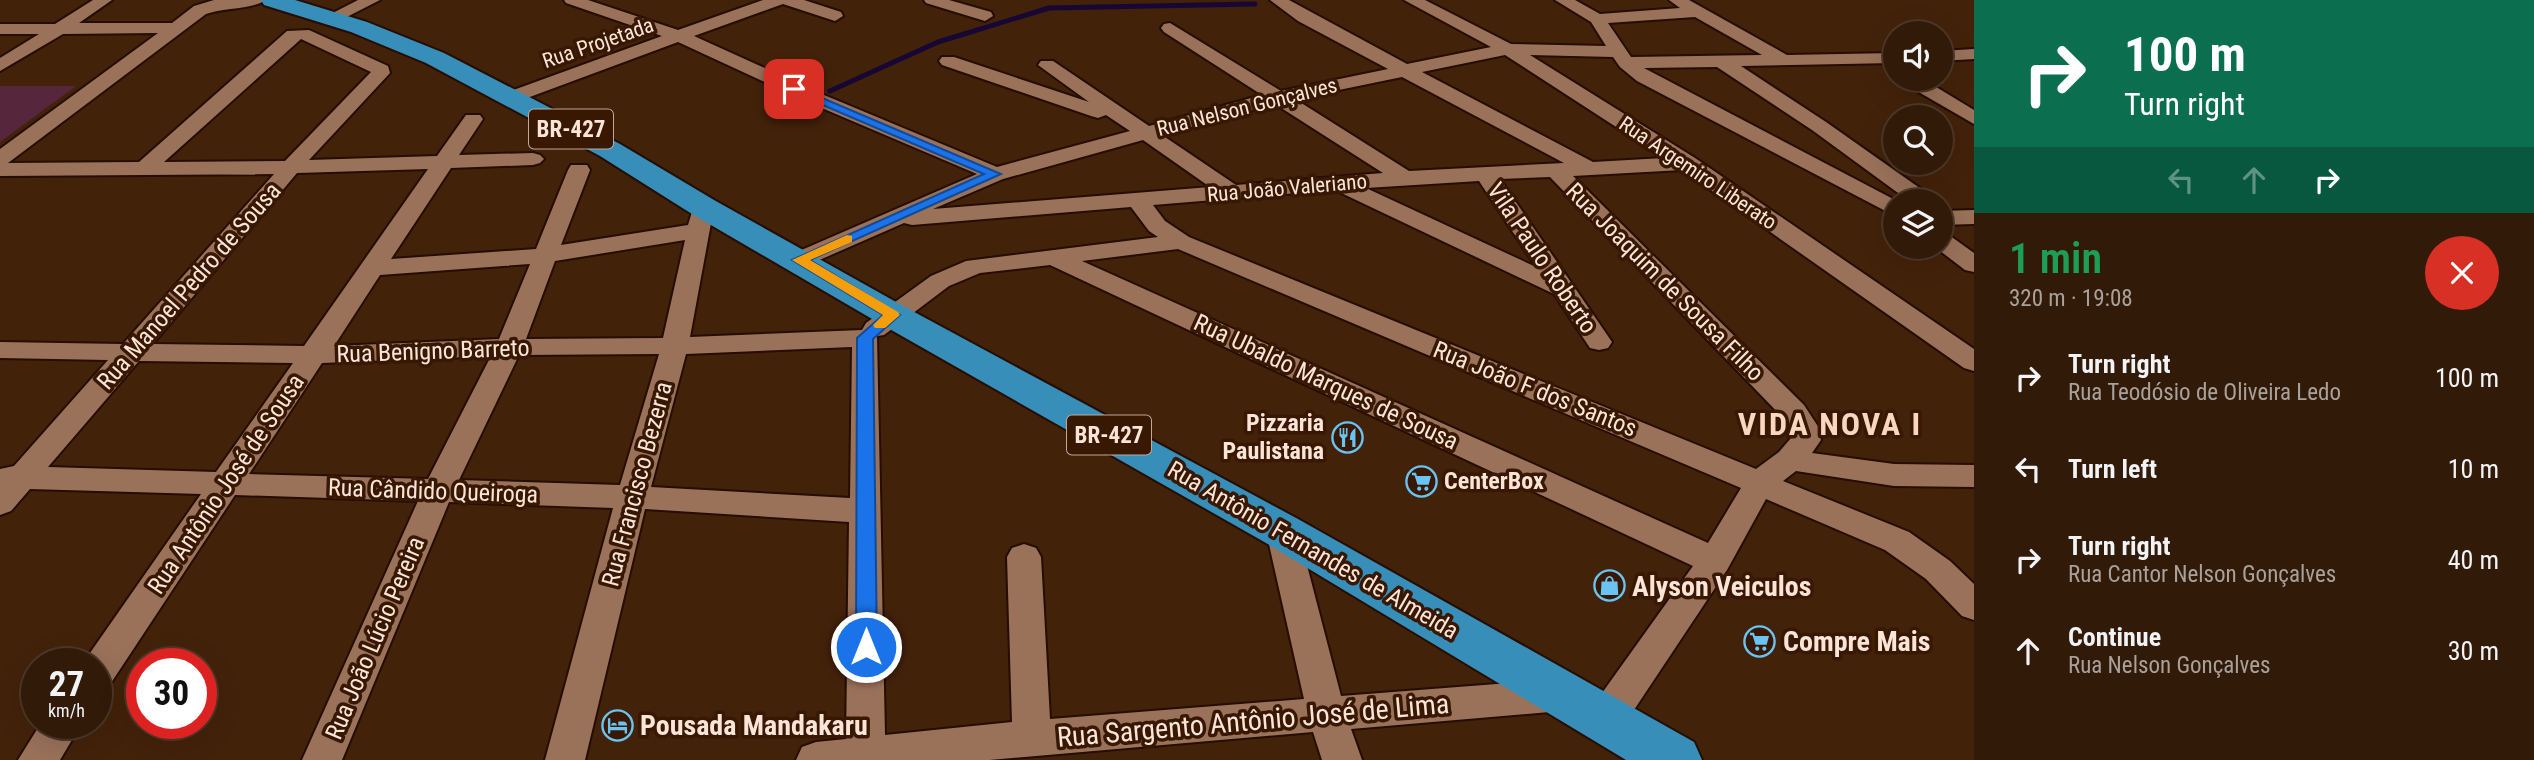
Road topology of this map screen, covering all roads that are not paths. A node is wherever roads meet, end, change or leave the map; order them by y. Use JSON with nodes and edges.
{"nodes":[{"id":1,"x":104,"y":0,"type":"edge"},
{"id":2,"x":257,"y":0,"type":"edge"},
{"id":3,"x":272,"y":0,"type":"edge"},
{"id":4,"x":372,"y":0,"type":"edge"},
{"id":5,"x":572,"y":0,"type":"edge"},
{"id":6,"x":778,"y":0,"type":"edge"},
{"id":7,"x":788,"y":0,"type":"edge"},
{"id":8,"x":932,"y":0,"type":"edge"},
{"id":9,"x":1279,"y":0,"type":"edge"},
{"id":10,"x":1412,"y":0,"type":"edge"},
{"id":11,"x":1563,"y":0,"type":"edge"},
{"id":12,"x":1677,"y":0,"type":"edge"},
{"id":13,"x":1698,"y":12,"type":"junction"},
{"id":14,"x":835,"y":16,"type":"dead end"},
{"id":15,"x":985,"y":16,"type":"dead end"},
{"id":16,"x":331,"y":18,"type":"junction"},
{"id":17,"x":1597,"y":19,"type":"junction"},
{"id":18,"x":175,"y":27,"type":"junction"},
{"id":19,"x":1170,"y":28,"type":"dead end"},
{"id":20,"x":0,"y":29,"type":"edge"},
{"id":21,"x":58,"y":29,"type":"junction"},
{"id":22,"x":681,"y":37,"type":"junction"},
{"id":23,"x":1508,"y":49,"type":"junction"},
{"id":24,"x":1974,"y":54,"type":"edge"},
{"id":25,"x":1953,"y":55,"type":"edge"},
{"id":26,"x":1622,"y":58,"type":"junction"},
{"id":27,"x":1883,"y":59,"type":"edge"},
{"id":28,"x":948,"y":61,"type":"dead end"},
{"id":29,"x":1785,"y":61,"type":"junction"},
{"id":30,"x":1722,"y":62,"type":"junction"},
{"id":31,"x":1047,"y":65,"type":"dead end"},
{"id":32,"x":0,"y":66,"type":"edge"},
{"id":33,"x":1403,"y":70,"type":"junction"},
{"id":34,"x":1930,"y":91,"type":"edge"},
{"id":35,"x":512,"y":97,"type":"junction"},
{"id":36,"x":1278,"y":97,"type":"junction"},
{"id":37,"x":1974,"y":118,"type":"edge"},
{"id":38,"x":473,"y":119,"type":"dead end"},
{"id":39,"x":1138,"y":128,"type":"junction"},
{"id":40,"x":0,"y":159,"type":"edge"},
{"id":41,"x":533,"y":159,"type":"dead end"},
{"id":42,"x":442,"y":163,"type":"junction"},
{"id":43,"x":1687,"y":163,"type":"junction"},
{"id":44,"x":291,"y":167,"type":"junction"},
{"id":45,"x":145,"y":168,"type":"junction"},
{"id":46,"x":1589,"y":168,"type":"junction"},
{"id":47,"x":0,"y":170,"type":"edge"},
{"id":48,"x":579,"y":170,"type":"dead end"},
{"id":49,"x":1555,"y":170,"type":"junction"},
{"id":50,"x":995,"y":174,"type":"junction"},
{"id":51,"x":1485,"y":174,"type":"junction"},
{"id":52,"x":1405,"y":178,"type":"junction"},
{"id":53,"x":1339,"y":183,"type":"junction"},
{"id":54,"x":1906,"y":189,"type":"edge"},
{"id":55,"x":1232,"y":192,"type":"junction"},
{"id":56,"x":1138,"y":201,"type":"junction"},
{"id":57,"x":1883,"y":203,"type":"edge"},
{"id":58,"x":1974,"y":217,"type":"edge"},
{"id":59,"x":701,"y":218,"type":"junction"},
{"id":60,"x":888,"y":220,"type":"junction"},
{"id":61,"x":1953,"y":221,"type":"edge"},
{"id":62,"x":1953,"y":237,"type":"edge"},
{"id":63,"x":1181,"y":242,"type":"junction"},
{"id":64,"x":547,"y":255,"type":"junction"},
{"id":65,"x":1051,"y":256,"type":"junction"},
{"id":66,"x":799,"y":260,"type":"junction"},
{"id":67,"x":1974,"y":265,"type":"edge"},
{"id":68,"x":372,"y":268,"type":"junction"},
{"id":69,"x":1561,"y":288,"type":"junction"},
{"id":70,"x":879,"y":326,"type":"junction"},
{"id":71,"x":1599,"y":342,"type":"dead end"},
{"id":72,"x":675,"y":346,"type":"junction"},
{"id":73,"x":509,"y":347,"type":"junction"},
{"id":74,"x":0,"y":349,"type":"edge"},
{"id":75,"x":134,"y":351,"type":"junction"},
{"id":76,"x":314,"y":355,"type":"junction"},
{"id":77,"x":1974,"y":362,"type":"edge"},
{"id":78,"x":1790,"y":460,"type":"junction"},
{"id":79,"x":1974,"y":476,"type":"edge"},
{"id":80,"x":11,"y":477,"type":"edge"},
{"id":81,"x":1760,"y":482,"type":"junction"},
{"id":82,"x":226,"y":484,"type":"junction"},
{"id":83,"x":438,"y":491,"type":"junction"},
{"id":84,"x":632,"y":497,"type":"junction"},
{"id":85,"x":0,"y":503,"type":"edge"},
{"id":86,"x":866,"y":511,"type":"junction"},
{"id":87,"x":1282,"y":531,"type":"junction"},
{"id":88,"x":1024,"y":557,"type":"dead end"},
{"id":89,"x":1715,"y":561,"type":"junction"},
{"id":90,"x":1974,"y":607,"type":"edge"},
{"id":91,"x":112,"y":651,"type":"edge"},
{"id":92,"x":1585,"y":707,"type":"junction"},
{"id":93,"x":1326,"y":713,"type":"junction"},
{"id":94,"x":1032,"y":738,"type":"junction"},
{"id":95,"x":53,"y":739,"type":"edge"},
{"id":96,"x":866,"y":758,"type":"edge"},
{"id":97,"x":38,"y":760,"type":"edge"},
{"id":98,"x":322,"y":760,"type":"edge"},
{"id":99,"x":565,"y":760,"type":"edge"},
{"id":100,"x":816,"y":760,"type":"edge"},
{"id":101,"x":1342,"y":760,"type":"edge"},
{"id":102,"x":1675,"y":760,"type":"edge"}],
"edges":[{"from":1,"to":21,"type":"street"},
{"from":2,"to":18,"type":"street"},
{"from":3,"to":16,"type":"highway","number":"BR-427"},
{"from":4,"to":16,"type":"street"},
{"from":5,"to":22,"type":"street"},
{"from":6,"to":22,"type":"street","name":"Rua Projetada"},
{"from":7,"to":14,"type":"street"},
{"from":8,"to":15,"type":"street"},
{"from":9,"to":33,"type":"street","name":"Rua Joaquim de Sousa Filho"},
{"from":10,"to":23,"type":"street","name":"Rua Argemiro Liberato"},
{"from":11,"to":17,"type":"street"},
{"from":12,"to":13,"type":"street"},
{"from":13,"to":17,"type":"street"},
{"from":13,"to":29,"type":"street"},
{"from":16,"to":35,"type":"highway","name":"Rua Antônio Fernandes de Almeida","number":"BR-427"},
{"from":17,"to":26,"type":"street"},
{"from":18,"to":21,"type":"street"},
{"from":18,"to":40,"type":"street"},
{"from":19,"to":36,"type":"street"},
{"from":20,"to":21,"type":"street"},
{"from":21,"to":32,"type":"street"},
{"from":22,"to":35,"type":"street","name":"Rua Projetada"},
{"from":22,"to":50,"type":"street"},
{"from":23,"to":26,"type":"street","name":"Rua Nelson Gonçalves"},
{"from":23,"to":33,"type":"street","name":"Rua Nelson Gonçalves"},
{"from":23,"to":43,"type":"street","name":"Rua Argemiro Liberato"},
{"from":24,"to":25,"type":"street"},
{"from":26,"to":30,"type":"street","name":"Rua Nelson Gonçalves"},
{"from":26,"to":57,"type":"street"},
{"from":27,"to":29,"type":"street","name":"Rua Nelson Gonçalves"},
{"from":28,"to":39,"type":"street"},
{"from":29,"to":30,"type":"street","name":"Rua Nelson Gonçalves"},
{"from":30,"to":54,"type":"street"},
{"from":31,"to":39,"type":"street"},
{"from":33,"to":36,"type":"street","name":"Rua Nelson Gonçalves"},
{"from":33,"to":46,"type":"street","name":"Rua Joaquim de Sousa Filho"},
{"from":34,"to":37,"type":"street"},
{"from":35,"to":59,"type":"highway","name":"Rua Antônio Fernandes de Almeida","number":"BR-427"},
{"from":36,"to":39,"type":"street","name":"Rua Nelson Gonçalves"},
{"from":36,"to":52,"type":"street"},
{"from":38,"to":42,"type":"street","name":"Rua Antônio José de Sousa"},
{"from":39,"to":50,"type":"street","name":"Rua Nelson Gonçalves"},
{"from":39,"to":55,"type":"street"},
{"from":41,"to":42,"type":"street"},
{"from":42,"to":44,"type":"street"},
{"from":42,"to":68,"type":"street","name":"Rua Antônio José de Sousa"},
{"from":43,"to":46,"type":"street","name":"Rua João Valeriano"},
{"from":43,"to":77,"type":"street","name":"Rua Argemiro Liberato"},
{"from":44,"to":45,"type":"street"},
{"from":44,"to":45,"type":"street","name":"Rua Manoel Pedro de Sousa"},
{"from":44,"to":75,"type":"street","name":"Rua Manoel Pedro de Sousa"},
{"from":45,"to":47,"type":"street"},
{"from":46,"to":49,"type":"street","name":"Rua João Valeriano"},
{"from":48,"to":64,"type":"street","name":"Rua João Lúcio Pereira"},
{"from":49,"to":51,"type":"street","name":"Rua João Valeriano"},
{"from":49,"to":78,"type":"street","name":"Rua Joaquim de Sousa Filho"},
{"from":50,"to":60,"type":"street","name":"Rua Nelson Gonçalves"},
{"from":51,"to":52,"type":"street","name":"Rua João Valeriano"},
{"from":51,"to":69,"type":"street","name":"Vila Paulo Roberto"},
{"from":52,"to":53,"type":"street","name":"Rua João Valeriano"},
{"from":53,"to":55,"type":"street","name":"Rua João Valeriano"},
{"from":53,"to":69,"type":"street"},
{"from":55,"to":56,"type":"street","name":"Rua João Valeriano"},
{"from":56,"to":60,"type":"street","name":"Rua João Valeriano"},
{"from":56,"to":63,"type":"street","name":"Rua João F dos Santos"},
{"from":58,"to":61,"type":"street"},
{"from":59,"to":64,"type":"street"},
{"from":59,"to":66,"type":"highway","name":"Rua Antônio Fernandes de Almeida","number":"BR-427"},
{"from":59,"to":72,"type":"street","name":"Rua Francisco Bezerra"},
{"from":60,"to":66,"type":"street","name":"Rua Nelson Gonçalves"},
{"from":62,"to":67,"type":"street"},
{"from":63,"to":65,"type":"street"},
{"from":63,"to":81,"type":"street","name":"Rua João F dos Santos"},
{"from":64,"to":68,"type":"street"},
{"from":64,"to":73,"type":"street","name":"Rua João Lúcio Pereira"},
{"from":65,"to":70,"type":"street"},
{"from":65,"to":89,"type":"street","name":"Rua Ubaldo Marques de Sousa"},
{"from":66,"to":70,"type":"highway","name":"Rua Antônio Fernandes de Almeida","number":"BR-427"},
{"from":68,"to":76,"type":"street","name":"Rua Antônio José de Sousa"},
{"from":69,"to":71,"type":"street","name":"Vila Paulo Roberto"},
{"from":70,"to":72,"type":"street","name":"Rua Benigno Barreto"},
{"from":70,"to":86,"type":"street"},
{"from":70,"to":87,"type":"highway","name":"Rua Antônio Fernandes de Almeida","number":"BR-427"},
{"from":72,"to":73,"type":"street","name":"Rua Benigno Barreto"},
{"from":72,"to":84,"type":"street","name":"Rua Francisco Bezerra"},
{"from":73,"to":76,"type":"street","name":"Rua Benigno Barreto"},
{"from":73,"to":83,"type":"street","name":"Rua João Lúcio Pereira"},
{"from":74,"to":75,"type":"street","name":"Rua Benigno Barreto"},
{"from":75,"to":76,"type":"street","name":"Rua Benigno Barreto"},
{"from":75,"to":80,"type":"street","name":"Rua Manoel Pedro de Sousa"},
{"from":76,"to":82,"type":"street","name":"Rua Antônio José de Sousa"},
{"from":78,"to":79,"type":"street"},
{"from":78,"to":81,"type":"street"},
{"from":80,"to":82,"type":"street","name":"Rua Cândido Queiroga"},
{"from":80,"to":85,"type":"street","name":"Rua Manoel Pedro de Sousa"},
{"from":81,"to":89,"type":"street"},
{"from":81,"to":90,"type":"street","name":"Rua João F dos Santos"},
{"from":82,"to":83,"type":"street","name":"Rua Cândido Queiroga"},
{"from":82,"to":91,"type":"street","name":"Rua Antônio José de Sousa"},
{"from":83,"to":84,"type":"street","name":"Rua Cândido Queiroga"},
{"from":83,"to":98,"type":"street","name":"Rua João Lúcio Pereira"},
{"from":84,"to":86,"type":"street","name":"Rua Cândido Queiroga"},
{"from":84,"to":99,"type":"street","name":"Rua Francisco Bezerra"},
{"from":86,"to":96,"type":"street"},
{"from":87,"to":92,"type":"highway","name":"Rua Antônio Fernandes de Almeida","number":"BR-427"},
{"from":87,"to":93,"type":"street"},
{"from":88,"to":94,"type":"street"},
{"from":89,"to":92,"type":"street"},
{"from":92,"to":93,"type":"street","name":"Rua Sargento Antônio José de Lima"},
{"from":92,"to":102,"type":"highway","name":"Rua Antônio Fernandes de Almeida","number":"BR-427"},
{"from":93,"to":94,"type":"street","name":"Rua Sargento Antônio José de Lima"},
{"from":93,"to":101,"type":"street"},
{"from":94,"to":96,"type":"street","name":"Rua Sargento Antônio José de Lima"},
{"from":95,"to":97,"type":"street"},
{"from":96,"to":100,"type":"street","name":"Rua Sargento Antônio José de Lima"}]}
